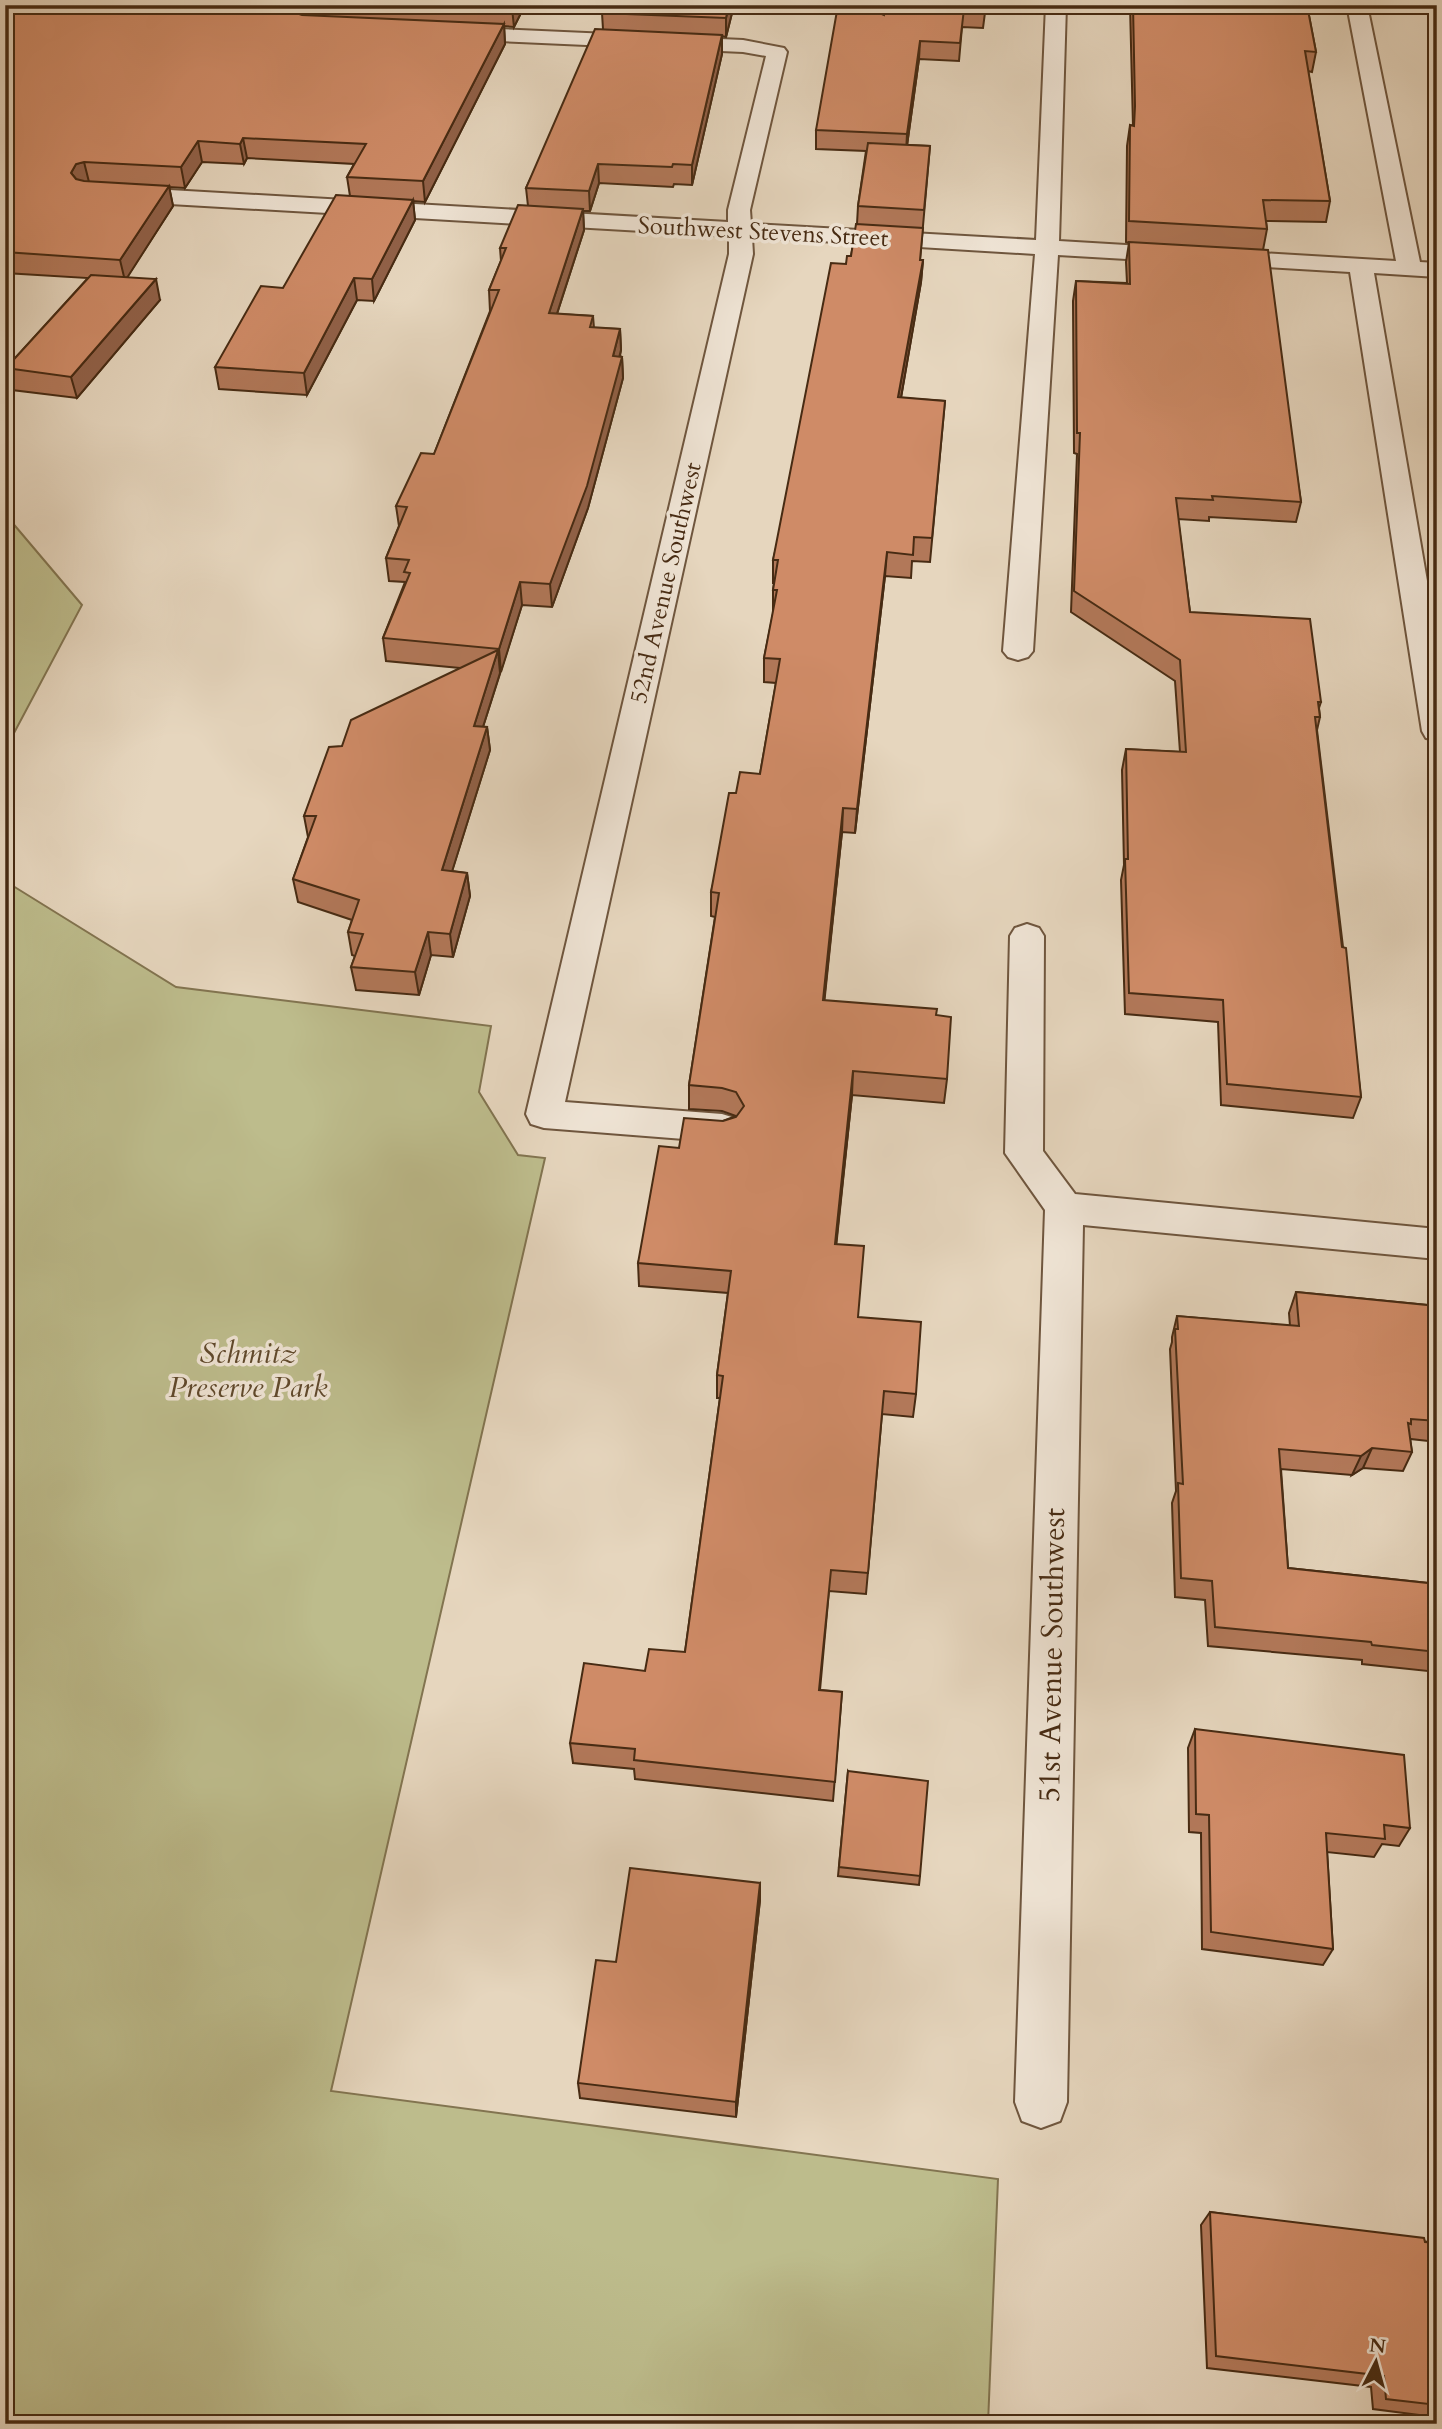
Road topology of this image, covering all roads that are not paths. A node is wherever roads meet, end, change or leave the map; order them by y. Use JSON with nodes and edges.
{"nodes":[{"id":1,"x":1056,"y":5,"type":"edge"},
{"id":2,"x":1357,"y":5,"type":"edge"},
{"id":3,"x":428,"y":32,"type":"edge"},
{"id":4,"x":96,"y":193,"type":"edge"},
{"id":5,"x":739,"y":231,"type":"junction"},
{"id":6,"x":1047,"y":247,"type":"junction"},
{"id":7,"x":1361,"y":266,"type":"junction"},
{"id":8,"x":1409,"y":268,"type":"junction"},
{"id":9,"x":1437,"y":270,"type":"edge"},
{"id":10,"x":1018,"y":652,"type":"dead end"},
{"id":11,"x":1437,"y":731,"type":"edge"},
{"id":12,"x":1027,"y":936,"type":"dead end"},
{"id":13,"x":722,"y":1128,"type":"edge"},
{"id":14,"x":1064,"y":1208,"type":"junction"},
{"id":15,"x":1437,"y":1244,"type":"edge"},
{"id":16,"x":1041,"y":2102,"type":"dead end"}],
"edges":[{"from":1,"to":6,"type":"street"},
{"from":2,"to":8,"type":"street"},
{"from":3,"to":5,"type":"street","name":"52nd Avenue Southwest"},
{"from":4,"to":5,"type":"street","name":"Southwest Stevens Street"},
{"from":5,"to":6,"type":"street","name":"Southwest Stevens Street"},
{"from":5,"to":13,"type":"street","name":"52nd Avenue Southwest"},
{"from":6,"to":7,"type":"street","name":"Southwest Stevens Street"},
{"from":6,"to":10,"type":"street"},
{"from":7,"to":8,"type":"street","name":"Southwest Stevens Street"},
{"from":7,"to":11,"type":"street"},
{"from":8,"to":9,"type":"street","name":"Southwest Stevens Street"},
{"from":12,"to":14,"type":"street"},
{"from":14,"to":15,"type":"street"},
{"from":14,"to":16,"type":"street","name":"51st Avenue Southwest"}]}
